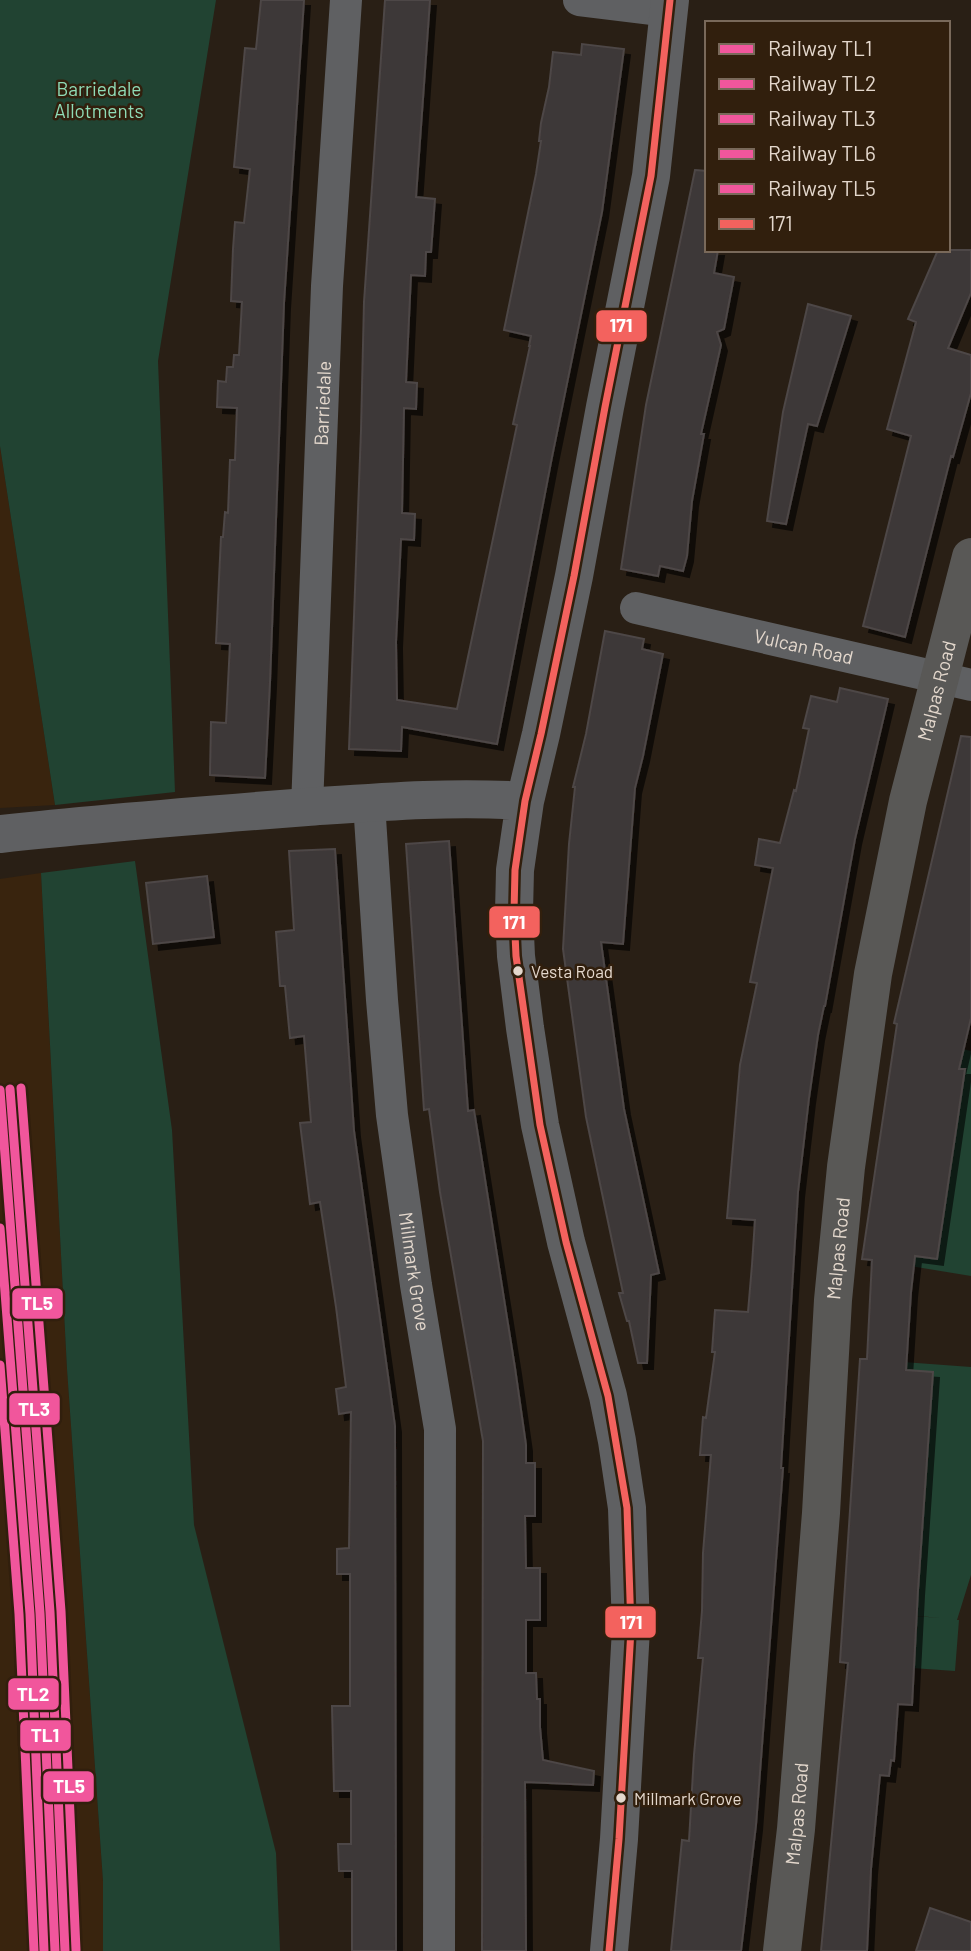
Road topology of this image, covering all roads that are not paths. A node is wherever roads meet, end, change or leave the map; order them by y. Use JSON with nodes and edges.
{"nodes":[{"id":1,"x":346,"y":0,"type":"edge"},
{"id":2,"x":579,"y":0,"type":"edge"},
{"id":3,"x":670,"y":5,"type":"edge"},
{"id":4,"x":971,"y":557,"type":"edge"},
{"id":5,"x":636,"y":608,"type":"dead end"},
{"id":6,"x":955,"y":681,"type":"edge"},
{"id":7,"x":525,"y":801,"type":"junction"},
{"id":8,"x":369,"y":803,"type":"junction"},
{"id":9,"x":307,"y":807,"type":"junction"},
{"id":10,"x":0,"y":834,"type":"edge"},
{"id":11,"x":439,"y":1951,"type":"edge"},
{"id":12,"x":610,"y":1951,"type":"edge"},
{"id":13,"x":782,"y":1951,"type":"edge"}],
"edges":[{"from":1,"to":9,"type":"street","name":"Barriedale"},
{"from":2,"to":3,"type":"street"},
{"from":3,"to":7,"type":"street"},
{"from":4,"to":6,"type":"main road","name":"Malpas Road"},
{"from":5,"to":6,"type":"street","name":"Vulcan Road"},
{"from":6,"to":13,"type":"main road","name":"Malpas Road"},
{"from":7,"to":8,"type":"street"},
{"from":7,"to":12,"type":"street"},
{"from":8,"to":9,"type":"street"},
{"from":8,"to":11,"type":"street","name":"Millmark Grove"},
{"from":9,"to":10,"type":"street"}]}
